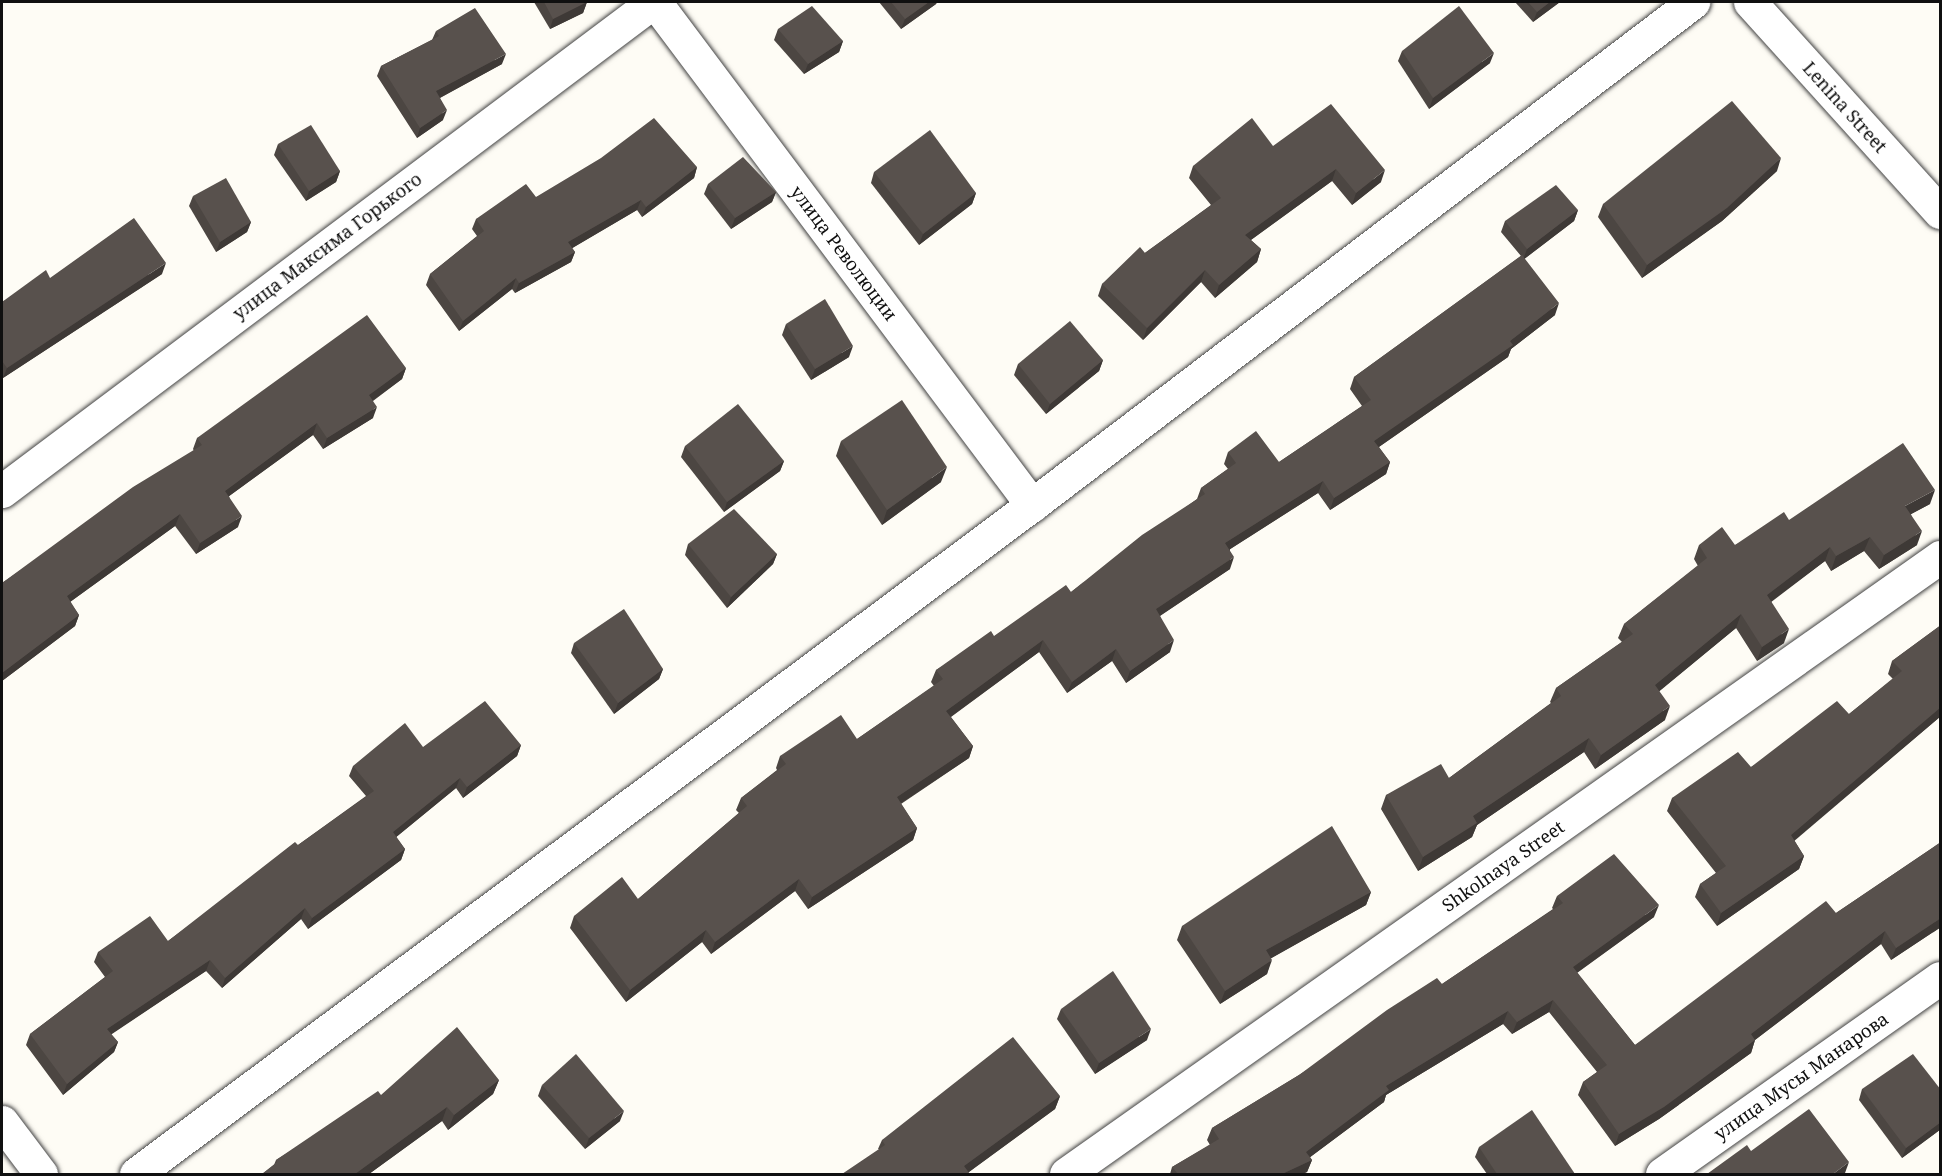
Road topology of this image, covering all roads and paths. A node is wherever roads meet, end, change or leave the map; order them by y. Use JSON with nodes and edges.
{"nodes":[{"id":1,"x":654,"y":2,"type":"edge"},
{"id":2,"x":1693,"y":2,"type":"edge"},
{"id":3,"x":1750,"y":2,"type":"edge"},
{"id":4,"x":1941,"y":212,"type":"edge"},
{"id":5,"x":2,"y":491,"type":"edge"},
{"id":6,"x":1032,"y":505,"type":"junction"},
{"id":7,"x":1941,"y":558,"type":"edge"},
{"id":8,"x":1941,"y":978,"type":"edge"},
{"id":9,"x":2,"y":1122,"type":"edge"},
{"id":10,"x":41,"y":1174,"type":"edge"},
{"id":11,"x":136,"y":1174,"type":"edge"},
{"id":12,"x":1066,"y":1174,"type":"edge"},
{"id":13,"x":1662,"y":1174,"type":"edge"}],
"edges":[{"from":1,"to":5,"type":"street","name":"улица Максима Горького"},
{"from":1,"to":6,"type":"street","name":"улица Революции"},
{"from":2,"to":6,"type":"street"},
{"from":3,"to":4,"type":"street","name":"Lenina Street"},
{"from":6,"to":11,"type":"street"},
{"from":7,"to":12,"type":"street","name":"Shkolnaya Street"},
{"from":8,"to":13,"type":"street","name":"улица Мусы Манарова"},
{"from":9,"to":10,"type":"street"}]}
